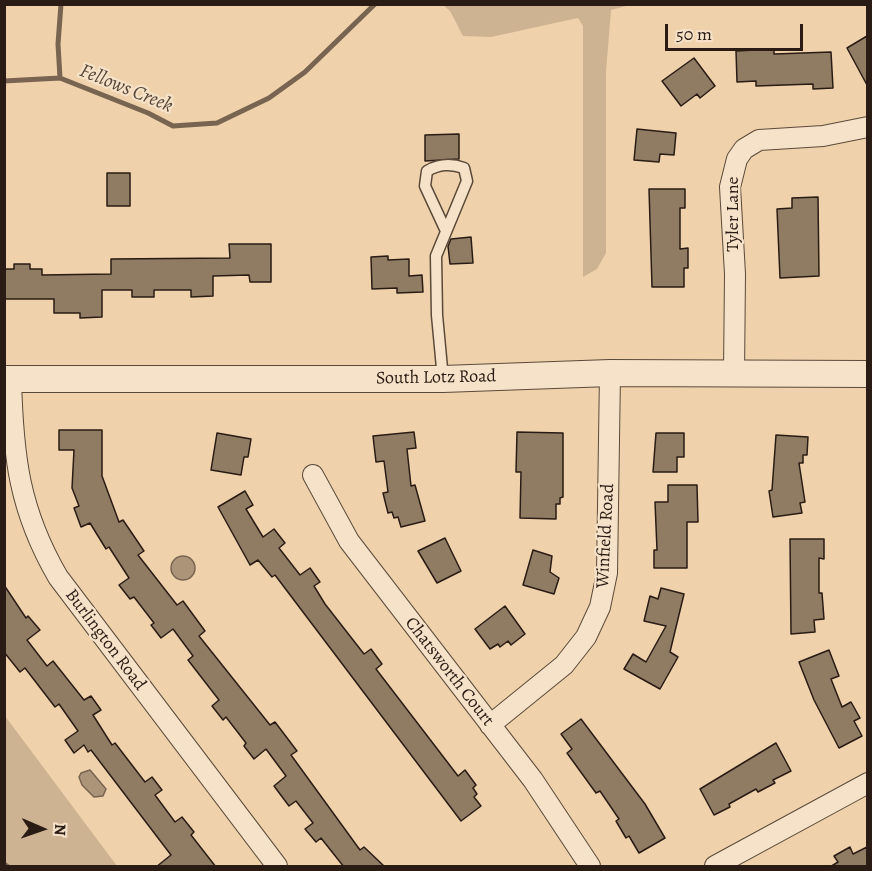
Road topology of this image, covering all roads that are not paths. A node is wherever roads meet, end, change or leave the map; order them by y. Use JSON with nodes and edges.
{"nodes":[{"id":1,"x":867,"y":127,"type":"edge"},
{"id":2,"x":445,"y":229,"type":"junction"},
{"id":3,"x":610,"y":373,"type":"junction"},
{"id":4,"x":735,"y":373,"type":"junction"},
{"id":5,"x":867,"y":374,"type":"edge"},
{"id":6,"x":8,"y":379,"type":"edge"},
{"id":7,"x":443,"y":379,"type":"junction"},
{"id":8,"x":313,"y":475,"type":"dead end"},
{"id":9,"x":490,"y":725,"type":"junction"},
{"id":10,"x":867,"y":783,"type":"edge"},
{"id":11,"x":277,"y":867,"type":"edge"},
{"id":12,"x":590,"y":867,"type":"edge"},
{"id":13,"x":715,"y":867,"type":"edge"}],
"edges":[{"from":1,"to":4,"type":"street","name":"Tyler Lane"},
{"from":2,"to":2,"type":"lane"},
{"from":2,"to":7,"type":"lane"},
{"from":3,"to":4,"type":"street","name":"South Lotz Road"},
{"from":3,"to":7,"type":"street","name":"South Lotz Road"},
{"from":3,"to":9,"type":"street","name":"Winfield Road"},
{"from":4,"to":5,"type":"street","name":"South Lotz Road"},
{"from":6,"to":7,"type":"street","name":"South Lotz Road"},
{"from":6,"to":11,"type":"street","name":"Burlington Road"},
{"from":8,"to":9,"type":"street","name":"Chatsworth Court"},
{"from":9,"to":12,"type":"street","name":"Chatsworth Court"},
{"from":10,"to":13,"type":"street"}]}
